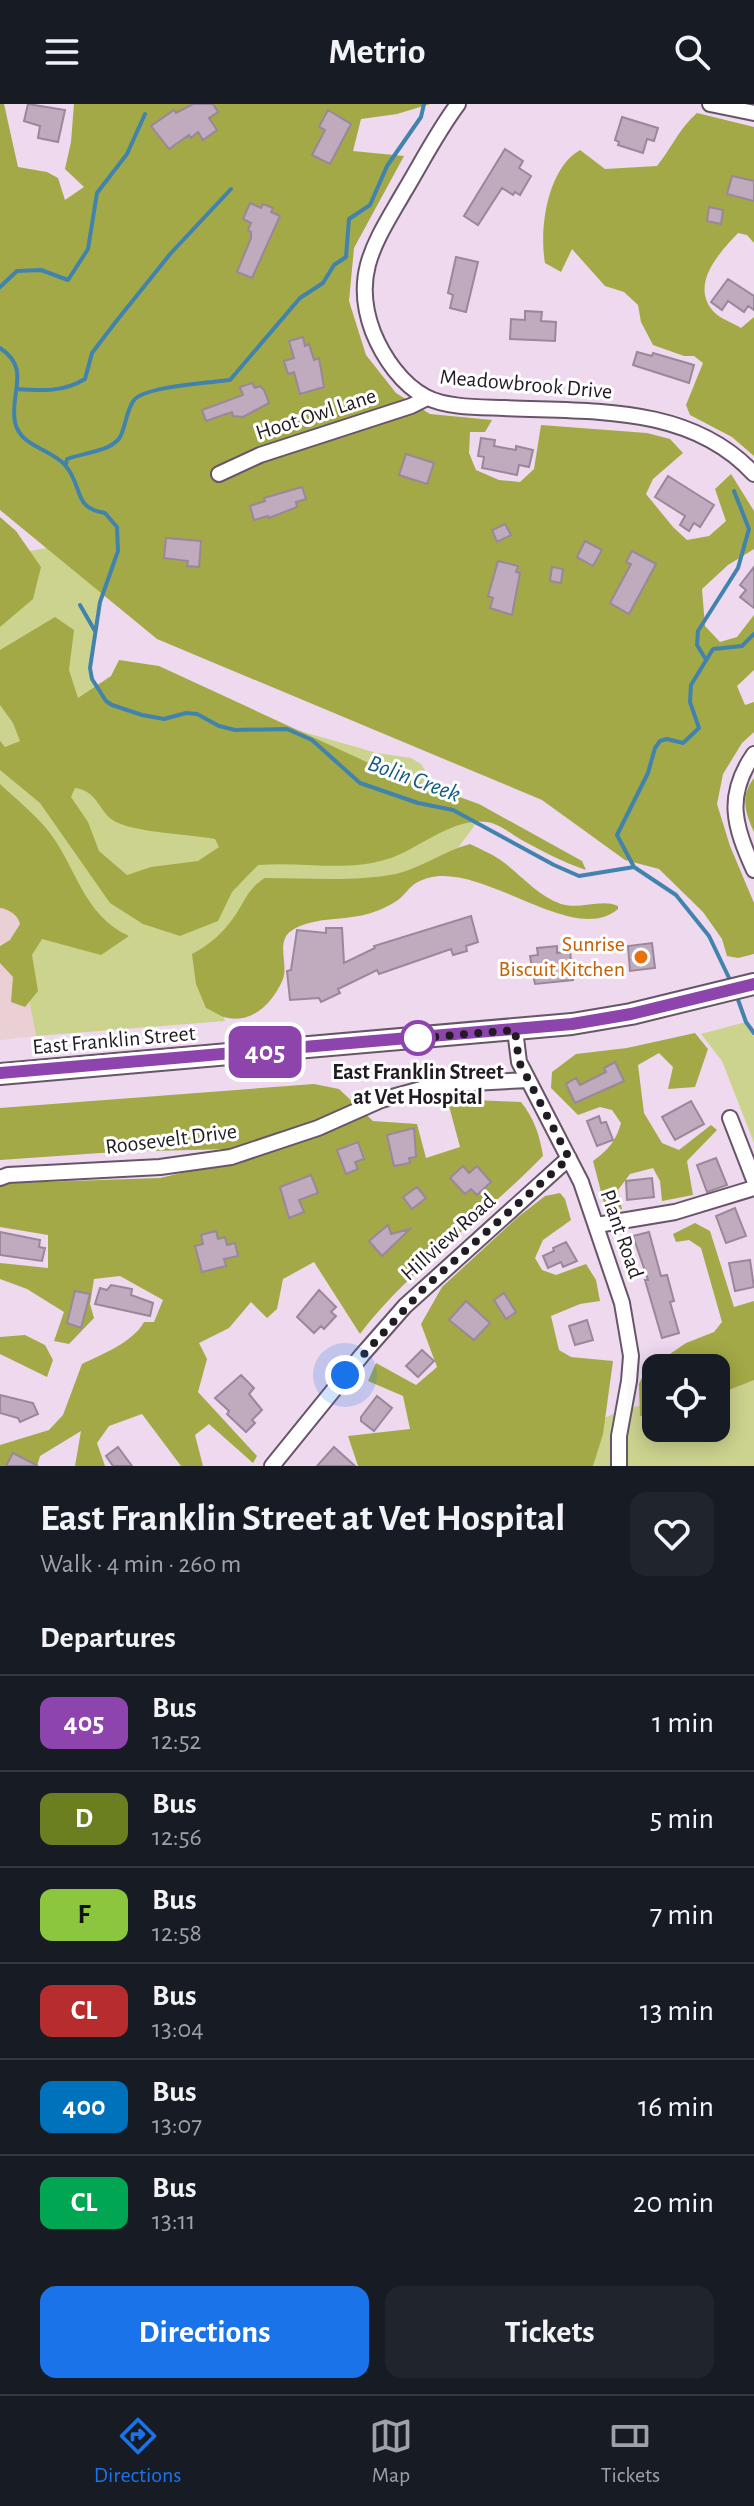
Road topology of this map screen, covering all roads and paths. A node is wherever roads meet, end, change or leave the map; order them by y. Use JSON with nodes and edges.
{"nodes":[{"id":1,"x":458,"y":104,"type":"edge"},
{"id":2,"x":710,"y":104,"type":"edge"},
{"id":3,"x":754,"y":113,"type":"edge"},
{"id":4,"x":427,"y":398,"type":"junction"},
{"id":5,"x":219,"y":474,"type":"dead end"},
{"id":6,"x":754,"y":474,"type":"edge"},
{"id":7,"x":754,"y":754,"type":"edge"},
{"id":8,"x":754,"y":870,"type":"edge"},
{"id":9,"x":754,"y":984,"type":"edge"},
{"id":10,"x":515,"y":1030,"type":"junction"},
{"id":11,"x":0,"y":1074,"type":"edge"},
{"id":12,"x":528,"y":1080,"type":"junction"},
{"id":13,"x":730,"y":1118,"type":"dead end"},
{"id":14,"x":569,"y":1158,"type":"junction"},
{"id":15,"x":0,"y":1178,"type":"edge"},
{"id":16,"x":754,"y":1180,"type":"edge"},
{"id":17,"x":754,"y":1188,"type":"edge"},
{"id":18,"x":597,"y":1225,"type":"junction"},
{"id":19,"x":272,"y":1466,"type":"edge"},
{"id":20,"x":619,"y":1466,"type":"edge"}],
"edges":[{"from":1,"to":4,"type":"street","name":"Meadowbrook Drive"},
{"from":2,"to":3,"type":"street"},
{"from":4,"to":5,"type":"street","name":"Hoot Owl Lane"},
{"from":4,"to":6,"type":"street","name":"Meadowbrook Drive"},
{"from":7,"to":8,"type":"street"},
{"from":9,"to":10,"type":"main road","name":"East Franklin Street"},
{"from":10,"to":11,"type":"main road","name":"East Franklin Street"},
{"from":10,"to":12,"type":"street","name":"Plant Road"},
{"from":12,"to":14,"type":"street","name":"Plant Road"},
{"from":12,"to":15,"type":"street","name":"Roosevelt Drive"},
{"from":13,"to":16,"type":"street"},
{"from":14,"to":18,"type":"street","name":"Plant Road"},
{"from":14,"to":19,"type":"street","name":"Hillview Road"},
{"from":17,"to":18,"type":"street"},
{"from":18,"to":20,"type":"street","name":"Plant Road"}]}
